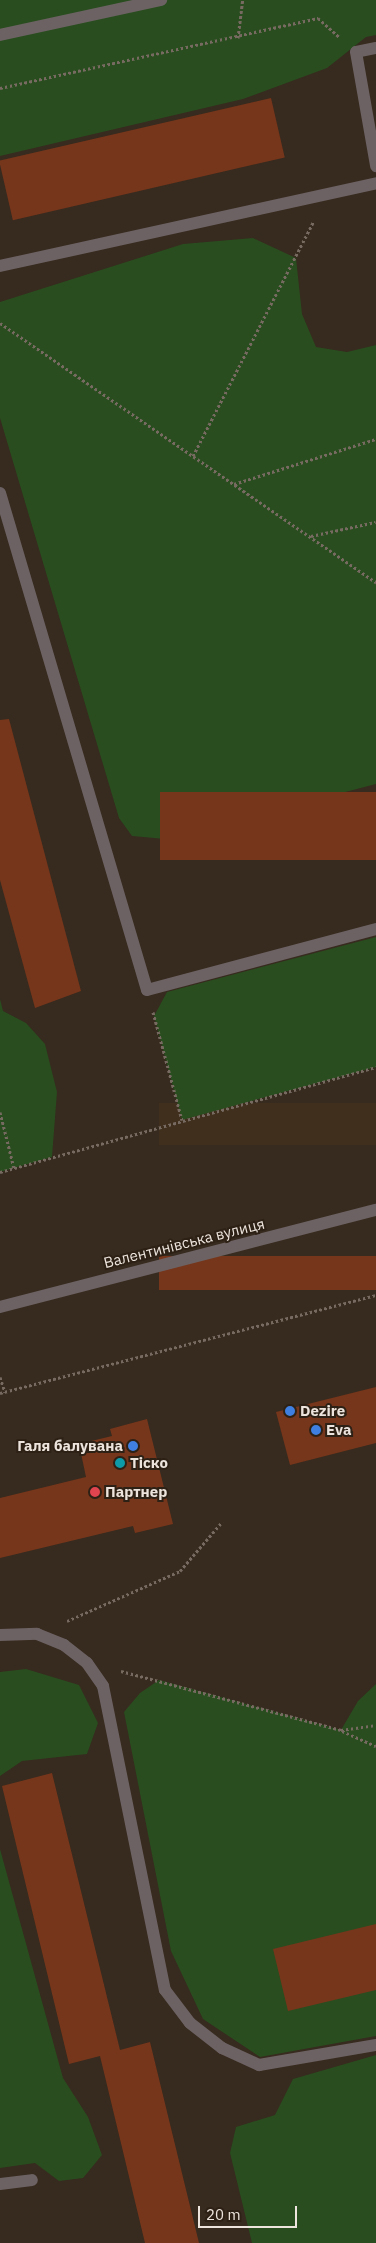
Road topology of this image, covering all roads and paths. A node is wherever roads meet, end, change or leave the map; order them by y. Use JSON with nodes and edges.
{"nodes":[{"id":1,"x":161,"y":0,"type":"edge"},
{"id":2,"x":242,"y":0,"type":"edge"},
{"id":3,"x":318,"y":18,"type":"dead end"},
{"id":4,"x":0,"y":35,"type":"edge"},
{"id":5,"x":238,"y":38,"type":"junction"},
{"id":6,"x":376,"y":48,"type":"edge"},
{"id":7,"x":0,"y":88,"type":"edge"},
{"id":8,"x":376,"y":166,"type":"edge"},
{"id":9,"x":376,"y":183,"type":"edge"},
{"id":10,"x":328,"y":194,"type":"junction"},
{"id":11,"x":0,"y":266,"type":"edge"},
{"id":12,"x":0,"y":323,"type":"edge"},
{"id":13,"x":376,"y":439,"type":"edge"},
{"id":14,"x":193,"y":456,"type":"junction"},
{"id":15,"x":234,"y":484,"type":"junction"},
{"id":16,"x":0,"y":494,"type":"edge"},
{"id":17,"x":376,"y":522,"type":"edge"},
{"id":18,"x":310,"y":536,"type":"junction"},
{"id":19,"x":376,"y":582,"type":"edge"},
{"id":20,"x":376,"y":929,"type":"edge"},
{"id":21,"x":147,"y":990,"type":"junction"},
{"id":22,"x":376,"y":1067,"type":"edge"},
{"id":23,"x":0,"y":1112,"type":"edge"},
{"id":24,"x":182,"y":1120,"type":"junction"},
{"id":25,"x":14,"y":1168,"type":"junction"},
{"id":26,"x":0,"y":1172,"type":"edge"},
{"id":27,"x":376,"y":1210,"type":"edge"},
{"id":28,"x":376,"y":1295,"type":"edge"},
{"id":29,"x":0,"y":1306,"type":"edge"},
{"id":30,"x":0,"y":1377,"type":"edge"},
{"id":31,"x":2,"y":1393,"type":"edge"},
{"id":32,"x":222,"y":1522,"type":"dead end"},
{"id":33,"x":37,"y":1634,"type":"junction"},
{"id":34,"x":0,"y":1635,"type":"edge"},
{"id":35,"x":87,"y":1663,"type":"junction"},
{"id":36,"x":376,"y":1725,"type":"edge"},
{"id":37,"x":341,"y":1730,"type":"junction"},
{"id":38,"x":376,"y":1746,"type":"edge"},
{"id":39,"x":376,"y":2045,"type":"edge"},
{"id":40,"x":32,"y":2180,"type":"dead end"},
{"id":41,"x":0,"y":2184,"type":"edge"}],
"edges":[{"from":1,"to":4,"type":"street"},
{"from":2,"to":5,"type":"path"},
{"from":3,"to":5,"type":"path"},
{"from":5,"to":7,"type":"path"},
{"from":6,"to":8,"type":"street"},
{"from":9,"to":10,"type":"street"},
{"from":10,"to":11,"type":"street"},
{"from":10,"to":14,"type":"path"},
{"from":12,"to":14,"type":"path"},
{"from":13,"to":15,"type":"path"},
{"from":14,"to":15,"type":"path"},
{"from":15,"to":18,"type":"path"},
{"from":16,"to":21,"type":"street"},
{"from":17,"to":18,"type":"path"},
{"from":18,"to":19,"type":"path"},
{"from":20,"to":21,"type":"street"},
{"from":21,"to":24,"type":"path"},
{"from":22,"to":24,"type":"path"},
{"from":23,"to":25,"type":"path"},
{"from":24,"to":25,"type":"path"},
{"from":25,"to":26,"type":"path"},
{"from":27,"to":29,"type":"street","name":"Валентинівська вулиця"},
{"from":28,"to":31,"type":"path"},
{"from":30,"to":31,"type":"path"},
{"from":32,"to":33,"type":"path"},
{"from":33,"to":34,"type":"street"},
{"from":33,"to":35,"type":"street"},
{"from":35,"to":37,"type":"path"},
{"from":35,"to":39,"type":"street"},
{"from":36,"to":37,"type":"path"},
{"from":37,"to":38,"type":"path"},
{"from":40,"to":41,"type":"street"}]}
